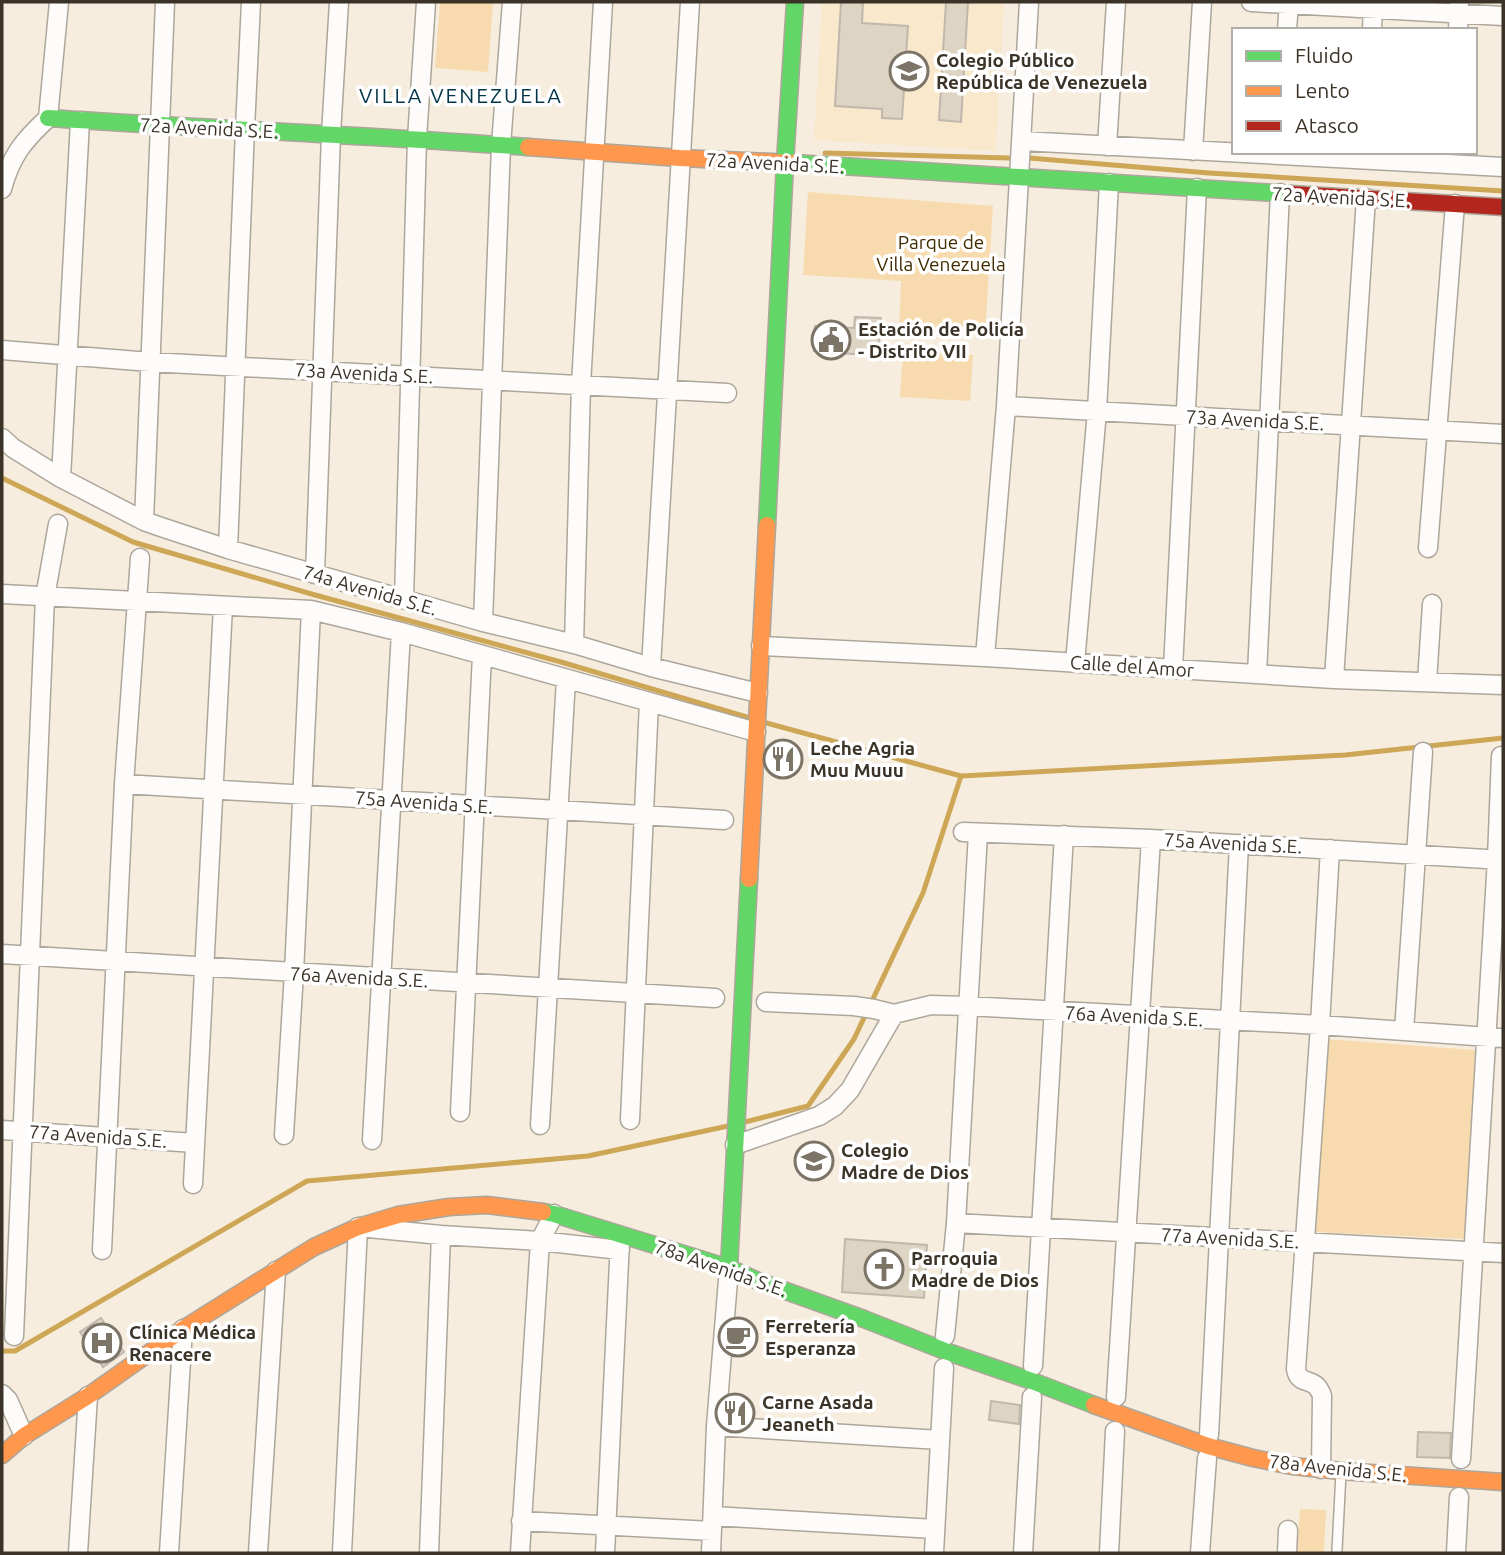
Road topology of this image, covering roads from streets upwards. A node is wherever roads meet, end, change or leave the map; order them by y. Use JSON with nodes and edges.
{"nodes":[{"id":1,"x":59,"y":2,"type":"edge"},
{"id":2,"x":164,"y":2,"type":"edge"},
{"id":3,"x":251,"y":2,"type":"edge"},
{"id":4,"x":339,"y":2,"type":"edge"},
{"id":5,"x":426,"y":2,"type":"edge"},
{"id":6,"x":512,"y":2,"type":"edge"},
{"id":7,"x":603,"y":2,"type":"edge"},
{"id":8,"x":690,"y":2,"type":"edge"},
{"id":9,"x":795,"y":2,"type":"edge"},
{"id":10,"x":1029,"y":2,"type":"edge"},
{"id":11,"x":1116,"y":2,"type":"edge"},
{"id":12,"x":1202,"y":2,"type":"edge"},
{"id":13,"x":1251,"y":2,"type":"edge"},
{"id":14,"x":1289,"y":3,"type":"edge"},
{"id":15,"x":1373,"y":5,"type":"edge"},
{"id":16,"x":1459,"y":15,"type":"edge"},
{"id":17,"x":1503,"y":16,"type":"edge"},
{"id":18,"x":1287,"y":28,"type":"edge"},
{"id":19,"x":1372,"y":28,"type":"edge"},
{"id":20,"x":48,"y":118,"type":"junction"},
{"id":21,"x":80,"y":121,"type":"junction"},
{"id":22,"x":160,"y":126,"type":"junction"},
{"id":23,"x":245,"y":129,"type":"junction"},
{"id":24,"x":331,"y":134,"type":"junction"},
{"id":25,"x":417,"y":139,"type":"junction"},
{"id":26,"x":1022,"y":141,"type":"junction"},
{"id":27,"x":501,"y":145,"type":"junction"},
{"id":28,"x":1107,"y":146,"type":"junction"},
{"id":29,"x":1193,"y":151,"type":"junction"},
{"id":30,"x":594,"y":152,"type":"junction"},
{"id":31,"x":1232,"y":152,"type":"edge"},
{"id":32,"x":1279,"y":154,"type":"edge"},
{"id":33,"x":1365,"y":156,"type":"edge"},
{"id":34,"x":680,"y":158,"type":"junction"},
{"id":35,"x":1452,"y":158,"type":"edge"},
{"id":36,"x":785,"y":163,"type":"junction"},
{"id":37,"x":1503,"y":167,"type":"edge"},
{"id":38,"x":1019,"y":177,"type":"junction"},
{"id":39,"x":1109,"y":183,"type":"junction"},
{"id":40,"x":1197,"y":188,"type":"junction"},
{"id":41,"x":2,"y":189,"type":"edge"},
{"id":42,"x":1280,"y":193,"type":"junction"},
{"id":43,"x":1366,"y":198,"type":"junction"},
{"id":44,"x":1455,"y":204,"type":"junction"},
{"id":45,"x":1503,"y":207,"type":"edge"},
{"id":46,"x":2,"y":349,"type":"edge"},
{"id":47,"x":67,"y":356,"type":"junction"},
{"id":48,"x":150,"y":362,"type":"junction"},
{"id":49,"x":235,"y":366,"type":"junction"},
{"id":50,"x":321,"y":371,"type":"junction"},
{"id":51,"x":410,"y":376,"type":"junction"},
{"id":52,"x":493,"y":380,"type":"junction"},
{"id":53,"x":581,"y":385,"type":"junction"},
{"id":54,"x":667,"y":390,"type":"junction"},
{"id":55,"x":727,"y":393,"type":"dead end"},
{"id":56,"x":1006,"y":406,"type":"junction"},
{"id":57,"x":1097,"y":411,"type":"junction"},
{"id":58,"x":1186,"y":416,"type":"junction"},
{"id":59,"x":1269,"y":421,"type":"junction"},
{"id":60,"x":1351,"y":425,"type":"junction"},
{"id":61,"x":1437,"y":430,"type":"junction"},
{"id":62,"x":1503,"y":434,"type":"edge"},
{"id":63,"x":2,"y":438,"type":"edge"},
{"id":64,"x":61,"y":478,"type":"junction"},
{"id":65,"x":144,"y":521,"type":"junction"},
{"id":66,"x":58,"y":524,"type":"dead end"},
{"id":67,"x":1428,"y":548,"type":"dead end"},
{"id":68,"x":229,"y":549,"type":"junction"},
{"id":69,"x":141,"y":558,"type":"dead end"},
{"id":70,"x":315,"y":574,"type":"junction"},
{"id":71,"x":2,"y":594,"type":"edge"},
{"id":72,"x":45,"y":597,"type":"junction"},
{"id":73,"x":404,"y":600,"type":"junction"},
{"id":74,"x":138,"y":601,"type":"junction"},
{"id":75,"x":1432,"y":604,"type":"dead end"},
{"id":76,"x":223,"y":606,"type":"junction"},
{"id":77,"x":311,"y":610,"type":"junction"},
{"id":78,"x":483,"y":622,"type":"junction"},
{"id":79,"x":401,"y":632,"type":"junction"},
{"id":80,"x":574,"y":644,"type":"junction"},
{"id":81,"x":761,"y":646,"type":"junction"},
{"id":82,"x":482,"y":655,"type":"junction"},
{"id":83,"x":985,"y":657,"type":"junction"},
{"id":84,"x":1075,"y":663,"type":"junction"},
{"id":85,"x":651,"y":667,"type":"junction"},
{"id":86,"x":1173,"y":669,"type":"junction"},
{"id":87,"x":1257,"y":674,"type":"junction"},
{"id":88,"x":566,"y":679,"type":"junction"},
{"id":89,"x":1334,"y":679,"type":"junction"},
{"id":90,"x":1427,"y":682,"type":"junction"},
{"id":91,"x":1503,"y":685,"type":"edge"},
{"id":92,"x":758,"y":693,"type":"junction"},
{"id":93,"x":649,"y":702,"type":"junction"},
{"id":94,"x":756,"y":732,"type":"junction"},
{"id":95,"x":1423,"y":752,"type":"dead end"},
{"id":96,"x":1501,"y":756,"type":"dead end"},
{"id":97,"x":124,"y":784,"type":"junction"},
{"id":98,"x":214,"y":790,"type":"junction"},
{"id":99,"x":301,"y":795,"type":"junction"},
{"id":100,"x":391,"y":799,"type":"junction"},
{"id":101,"x":475,"y":806,"type":"junction"},
{"id":102,"x":558,"y":811,"type":"junction"},
{"id":103,"x":644,"y":816,"type":"junction"},
{"id":104,"x":724,"y":820,"type":"dead end"},
{"id":105,"x":1064,"y":835,"type":"junction"},
{"id":106,"x":1151,"y":839,"type":"junction"},
{"id":107,"x":1239,"y":844,"type":"junction"},
{"id":108,"x":1330,"y":849,"type":"junction"},
{"id":109,"x":1416,"y":853,"type":"junction"},
{"id":110,"x":1500,"y":859,"type":"edge"},
{"id":111,"x":2,"y":954,"type":"edge"},
{"id":112,"x":30,"y":957,"type":"junction"},
{"id":113,"x":116,"y":962,"type":"junction"},
{"id":114,"x":204,"y":968,"type":"junction"},
{"id":115,"x":294,"y":973,"type":"junction"},
{"id":116,"x":381,"y":978,"type":"junction"},
{"id":117,"x":466,"y":983,"type":"junction"},
{"id":118,"x":548,"y":988,"type":"junction"},
{"id":119,"x":636,"y":993,"type":"junction"},
{"id":120,"x":715,"y":998,"type":"dead end"},
{"id":121,"x":766,"y":1002,"type":"dead end"},
{"id":122,"x":967,"y":1006,"type":"junction"},
{"id":123,"x":1053,"y":1011,"type":"junction"},
{"id":124,"x":894,"y":1014,"type":"junction"},
{"id":125,"x":1139,"y":1016,"type":"junction"},
{"id":126,"x":1230,"y":1021,"type":"junction"},
{"id":127,"x":1320,"y":1025,"type":"junction"},
{"id":128,"x":1404,"y":1031,"type":"junction"},
{"id":129,"x":1495,"y":1038,"type":"edge"},
{"id":130,"x":460,"y":1112,"type":"dead end"},
{"id":131,"x":630,"y":1120,"type":"dead end"},
{"id":132,"x":540,"y":1125,"type":"dead end"},
{"id":133,"x":2,"y":1130,"type":"edge"},
{"id":134,"x":23,"y":1131,"type":"junction"},
{"id":135,"x":284,"y":1135,"type":"dead end"},
{"id":136,"x":108,"y":1137,"type":"junction"},
{"id":137,"x":735,"y":1138,"type":"junction"},
{"id":138,"x":372,"y":1140,"type":"dead end"},
{"id":139,"x":195,"y":1143,"type":"junction"},
{"id":140,"x":193,"y":1184,"type":"dead end"},
{"id":141,"x":554,"y":1214,"type":"junction"},
{"id":142,"x":956,"y":1223,"type":"junction"},
{"id":143,"x":358,"y":1227,"type":"junction"},
{"id":144,"x":1041,"y":1227,"type":"junction"},
{"id":145,"x":1126,"y":1232,"type":"junction"},
{"id":146,"x":441,"y":1235,"type":"junction"},
{"id":147,"x":1219,"y":1237,"type":"junction"},
{"id":148,"x":540,"y":1241,"type":"junction"},
{"id":149,"x":620,"y":1242,"type":"junction"},
{"id":150,"x":1304,"y":1242,"type":"junction"},
{"id":151,"x":102,"y":1250,"type":"dead end"},
{"id":152,"x":1474,"y":1251,"type":"junction"},
{"id":153,"x":1503,"y":1253,"type":"edge"},
{"id":154,"x":729,"y":1268,"type":"junction"},
{"id":155,"x":276,"y":1270,"type":"junction"},
{"id":156,"x":183,"y":1329,"type":"junction"},
{"id":157,"x":14,"y":1336,"type":"dead end"},
{"id":158,"x":945,"y":1336,"type":"dead end"},
{"id":159,"x":1033,"y":1366,"type":"dead end"},
{"id":160,"x":944,"y":1368,"type":"dead end"},
{"id":161,"x":2,"y":1394,"type":"edge"},
{"id":162,"x":88,"y":1396,"type":"junction"},
{"id":163,"x":1032,"y":1397,"type":"dead end"},
{"id":164,"x":1116,"y":1397,"type":"dead end"},
{"id":165,"x":716,"y":1426,"type":"junction"},
{"id":166,"x":1115,"y":1431,"type":"dead end"},
{"id":167,"x":1209,"y":1435,"type":"dead end"},
{"id":168,"x":24,"y":1436,"type":"junction"},
{"id":169,"x":940,"y":1440,"type":"junction"},
{"id":170,"x":2,"y":1455,"type":"edge"},
{"id":171,"x":1207,"y":1458,"type":"dead end"},
{"id":172,"x":1461,"y":1459,"type":"dead end"},
{"id":173,"x":1321,"y":1469,"type":"junction"},
{"id":174,"x":1503,"y":1482,"type":"edge"},
{"id":175,"x":1459,"y":1497,"type":"dead end"},
{"id":176,"x":521,"y":1521,"type":"junction"},
{"id":177,"x":713,"y":1523,"type":"junction"},
{"id":178,"x":607,"y":1526,"type":"junction"},
{"id":179,"x":935,"y":1529,"type":"junction"},
{"id":180,"x":1288,"y":1530,"type":"dead end"},
{"id":181,"x":78,"y":1553,"type":"edge"},
{"id":182,"x":169,"y":1553,"type":"edge"},
{"id":183,"x":258,"y":1553,"type":"edge"},
{"id":184,"x":342,"y":1553,"type":"edge"},
{"id":185,"x":429,"y":1553,"type":"edge"},
{"id":186,"x":520,"y":1553,"type":"edge"},
{"id":187,"x":605,"y":1553,"type":"edge"},
{"id":188,"x":711,"y":1553,"type":"edge"},
{"id":189,"x":934,"y":1553,"type":"edge"},
{"id":190,"x":1023,"y":1553,"type":"edge"},
{"id":191,"x":1110,"y":1553,"type":"edge"},
{"id":192,"x":1200,"y":1553,"type":"edge"},
{"id":193,"x":1287,"y":1553,"type":"edge"},
{"id":194,"x":1456,"y":1553,"type":"edge"}],
"edges":[{"from":1,"to":20,"type":"street"},
{"from":2,"to":22,"type":"street"},
{"from":3,"to":23,"type":"street"},
{"from":4,"to":24,"type":"street"},
{"from":5,"to":25,"type":"street"},
{"from":6,"to":27,"type":"street"},
{"from":7,"to":30,"type":"street"},
{"from":8,"to":34,"type":"street"},
{"from":9,"to":36,"type":"street"},
{"from":10,"to":26,"type":"street"},
{"from":11,"to":28,"type":"street"},
{"from":12,"to":29,"type":"street"},
{"from":13,"to":14,"type":"street"},
{"from":14,"to":15,"type":"street"},
{"from":14,"to":18,"type":"street"},
{"from":15,"to":16,"type":"street"},
{"from":15,"to":19,"type":"street"},
{"from":16,"to":17,"type":"street"},
{"from":20,"to":21,"type":"street","name":"72a Avenida S.E."},
{"from":20,"to":41,"type":"street"},
{"from":21,"to":22,"type":"street","name":"72a Avenida S.E."},
{"from":21,"to":47,"type":"street"},
{"from":22,"to":23,"type":"street","name":"72a Avenida S.E."},
{"from":22,"to":48,"type":"street"},
{"from":23,"to":24,"type":"street","name":"72a Avenida S.E."},
{"from":23,"to":49,"type":"street"},
{"from":24,"to":25,"type":"street","name":"72a Avenida S.E."},
{"from":24,"to":50,"type":"street"},
{"from":25,"to":27,"type":"street","name":"72a Avenida S.E."},
{"from":25,"to":51,"type":"street"},
{"from":26,"to":28,"type":"street","name":"72a Avenida S.E."},
{"from":26,"to":38,"type":"street"},
{"from":27,"to":30,"type":"street","name":"72a Avenida S.E."},
{"from":27,"to":52,"type":"street"},
{"from":28,"to":29,"type":"street","name":"72a Avenida S.E."},
{"from":29,"to":31,"type":"street","name":"72a Avenida S.E."},
{"from":30,"to":34,"type":"street","name":"72a Avenida S.E."},
{"from":30,"to":53,"type":"street"},
{"from":32,"to":33,"type":"street","name":"72a Avenida S.E."},
{"from":33,"to":35,"type":"street","name":"72a Avenida S.E."},
{"from":34,"to":36,"type":"street","name":"72a Avenida S.E."},
{"from":34,"to":54,"type":"street"},
{"from":35,"to":37,"type":"street","name":"72a Avenida S.E."},
{"from":36,"to":38,"type":"street","name":"72a Avenida S.E."},
{"from":36,"to":81,"type":"street"},
{"from":38,"to":39,"type":"street","name":"72a Avenida S.E."},
{"from":38,"to":56,"type":"street"},
{"from":39,"to":40,"type":"street","name":"72a Avenida S.E."},
{"from":39,"to":57,"type":"street"},
{"from":40,"to":42,"type":"street","name":"72a Avenida S.E."},
{"from":40,"to":58,"type":"street"},
{"from":42,"to":43,"type":"street","name":"72a Avenida S.E."},
{"from":42,"to":59,"type":"street"},
{"from":43,"to":44,"type":"street","name":"72a Avenida S.E."},
{"from":43,"to":60,"type":"street"},
{"from":44,"to":45,"type":"street","name":"72a Avenida S.E."},
{"from":44,"to":61,"type":"street"},
{"from":46,"to":47,"type":"street","name":"73a Avenida S.E."},
{"from":47,"to":48,"type":"street","name":"73a Avenida S.E."},
{"from":47,"to":64,"type":"street"},
{"from":48,"to":49,"type":"street","name":"73a Avenida S.E."},
{"from":48,"to":65,"type":"street"},
{"from":49,"to":50,"type":"street","name":"73a Avenida S.E."},
{"from":49,"to":68,"type":"street"},
{"from":50,"to":51,"type":"street","name":"73a Avenida S.E."},
{"from":50,"to":70,"type":"street"},
{"from":51,"to":52,"type":"street","name":"73a Avenida S.E."},
{"from":51,"to":73,"type":"street"},
{"from":52,"to":53,"type":"street","name":"73a Avenida S.E."},
{"from":52,"to":78,"type":"street"},
{"from":53,"to":54,"type":"street","name":"73a Avenida S.E."},
{"from":53,"to":80,"type":"street"},
{"from":54,"to":55,"type":"street","name":"73a Avenida S.E."},
{"from":54,"to":85,"type":"street"},
{"from":56,"to":57,"type":"street","name":"73a Avenida S.E."},
{"from":56,"to":83,"type":"street"},
{"from":57,"to":58,"type":"street","name":"73a Avenida S.E."},
{"from":57,"to":84,"type":"street"},
{"from":58,"to":59,"type":"street","name":"73a Avenida S.E."},
{"from":58,"to":86,"type":"street"},
{"from":59,"to":60,"type":"street","name":"73a Avenida S.E."},
{"from":59,"to":87,"type":"street"},
{"from":60,"to":61,"type":"street","name":"73a Avenida S.E."},
{"from":60,"to":89,"type":"street"},
{"from":61,"to":62,"type":"street","name":"73a Avenida S.E."},
{"from":61,"to":67,"type":"street"},
{"from":63,"to":64,"type":"street","name":"74a Avenida S.E."},
{"from":64,"to":65,"type":"street","name":"74a Avenida S.E."},
{"from":65,"to":68,"type":"street","name":"74a Avenida S.E."},
{"from":66,"to":72,"type":"street"},
{"from":68,"to":70,"type":"street","name":"74a Avenida S.E."},
{"from":69,"to":74,"type":"street"},
{"from":70,"to":73,"type":"street","name":"74a Avenida S.E."},
{"from":71,"to":72,"type":"street","name":"74a Avenida S.E."},
{"from":72,"to":74,"type":"street","name":"74a Avenida S.E."},
{"from":72,"to":112,"type":"street"},
{"from":73,"to":78,"type":"street","name":"74a Avenida S.E."},
{"from":74,"to":76,"type":"street","name":"74a Avenida S.E."},
{"from":74,"to":97,"type":"street"},
{"from":75,"to":90,"type":"street"},
{"from":76,"to":77,"type":"street","name":"74a Avenida S.E."},
{"from":76,"to":98,"type":"street"},
{"from":77,"to":79,"type":"street","name":"74a Avenida S.E."},
{"from":77,"to":99,"type":"street"},
{"from":78,"to":80,"type":"street","name":"74a Avenida S.E."},
{"from":79,"to":82,"type":"street","name":"74a Avenida S.E."},
{"from":79,"to":100,"type":"street"},
{"from":80,"to":85,"type":"street","name":"74a Avenida S.E."},
{"from":81,"to":83,"type":"street","name":"Calle del Amor"},
{"from":81,"to":92,"type":"street"},
{"from":82,"to":88,"type":"street","name":"74a Avenida S.E."},
{"from":82,"to":101,"type":"street"},
{"from":83,"to":84,"type":"street","name":"Calle del Amor"},
{"from":84,"to":86,"type":"street","name":"Calle del Amor"},
{"from":85,"to":92,"type":"street","name":"74a Avenida S.E."},
{"from":86,"to":87,"type":"street","name":"Calle del Amor"},
{"from":87,"to":89,"type":"street","name":"Calle del Amor"},
{"from":88,"to":93,"type":"street","name":"74a Avenida S.E."},
{"from":88,"to":102,"type":"street"},
{"from":89,"to":90,"type":"street","name":"Calle del Amor"},
{"from":90,"to":91,"type":"street","name":"Calle del Amor"},
{"from":92,"to":94,"type":"street"},
{"from":93,"to":94,"type":"street","name":"74a Avenida S.E."},
{"from":93,"to":103,"type":"street"},
{"from":94,"to":137,"type":"street"},
{"from":95,"to":109,"type":"street"},
{"from":96,"to":110,"type":"street"},
{"from":97,"to":98,"type":"street","name":"75a Avenida S.E."},
{"from":97,"to":113,"type":"street"},
{"from":98,"to":99,"type":"street","name":"75a Avenida S.E."},
{"from":98,"to":114,"type":"street"},
{"from":99,"to":100,"type":"street","name":"75a Avenida S.E."},
{"from":99,"to":115,"type":"street"},
{"from":100,"to":101,"type":"street","name":"75a Avenida S.E."},
{"from":100,"to":116,"type":"street"},
{"from":101,"to":102,"type":"street","name":"75a Avenida S.E."},
{"from":101,"to":117,"type":"street"},
{"from":102,"to":103,"type":"street","name":"75a Avenida S.E."},
{"from":102,"to":118,"type":"street"},
{"from":103,"to":104,"type":"street","name":"75a Avenida S.E."},
{"from":103,"to":119,"type":"street"},
{"from":105,"to":106,"type":"street","name":"75a Avenida S.E."},
{"from":105,"to":122,"type":"street","name":"75a Avenida S.E."},
{"from":105,"to":123,"type":"street"},
{"from":106,"to":107,"type":"street","name":"75a Avenida S.E."},
{"from":106,"to":125,"type":"street"},
{"from":107,"to":108,"type":"street","name":"75a Avenida S.E."},
{"from":107,"to":126,"type":"street"},
{"from":108,"to":109,"type":"street","name":"75a Avenida S.E."},
{"from":108,"to":127,"type":"street"},
{"from":109,"to":110,"type":"street","name":"75a Avenida S.E."},
{"from":109,"to":128,"type":"street"},
{"from":110,"to":129,"type":"street"},
{"from":111,"to":112,"type":"street","name":"76a Avenida S.E."},
{"from":112,"to":113,"type":"street","name":"76a Avenida S.E."},
{"from":112,"to":134,"type":"street"},
{"from":113,"to":114,"type":"street","name":"76a Avenida S.E."},
{"from":113,"to":136,"type":"street"},
{"from":114,"to":115,"type":"street","name":"76a Avenida S.E."},
{"from":114,"to":139,"type":"street"},
{"from":115,"to":116,"type":"street","name":"76a Avenida S.E."},
{"from":115,"to":135,"type":"street"},
{"from":116,"to":117,"type":"street","name":"76a Avenida S.E."},
{"from":116,"to":138,"type":"street"},
{"from":117,"to":118,"type":"street","name":"76a Avenida S.E."},
{"from":117,"to":130,"type":"street"},
{"from":118,"to":119,"type":"street","name":"76a Avenida S.E."},
{"from":118,"to":132,"type":"street"},
{"from":119,"to":120,"type":"street","name":"76a Avenida S.E."},
{"from":119,"to":131,"type":"street"},
{"from":121,"to":124,"type":"street","name":"76a Avenida S.E."},
{"from":122,"to":123,"type":"street","name":"76a Avenida S.E."},
{"from":122,"to":124,"type":"street","name":"76a Avenida S.E."},
{"from":122,"to":142,"type":"street"},
{"from":123,"to":125,"type":"street","name":"76a Avenida S.E."},
{"from":123,"to":144,"type":"street"},
{"from":124,"to":137,"type":"street"},
{"from":125,"to":126,"type":"street","name":"76a Avenida S.E."},
{"from":125,"to":145,"type":"street"},
{"from":126,"to":127,"type":"street","name":"76a Avenida S.E."},
{"from":126,"to":147,"type":"street"},
{"from":127,"to":128,"type":"street","name":"76a Avenida S.E."},
{"from":127,"to":150,"type":"street"},
{"from":128,"to":129,"type":"street","name":"76a Avenida S.E."},
{"from":129,"to":152,"type":"street"},
{"from":133,"to":134,"type":"street","name":"77a Avenida S.E."},
{"from":134,"to":136,"type":"street","name":"77a Avenida S.E."},
{"from":134,"to":157,"type":"street"},
{"from":136,"to":139,"type":"street","name":"77a Avenida S.E."},
{"from":136,"to":151,"type":"street"},
{"from":137,"to":154,"type":"street"},
{"from":139,"to":140,"type":"street"},
{"from":141,"to":143,"type":"street","name":"78a Avenida S.E."},
{"from":141,"to":148,"type":"street"},
{"from":141,"to":149,"type":"street","name":"78a Avenida S.E."},
{"from":142,"to":144,"type":"street","name":"77a Avenida S.E."},
{"from":142,"to":158,"type":"street"},
{"from":143,"to":146,"type":"street"},
{"from":143,"to":155,"type":"street","name":"78a Avenida S.E."},
{"from":143,"to":184,"type":"street"},
{"from":144,"to":145,"type":"street","name":"77a Avenida S.E."},
{"from":144,"to":159,"type":"street"},
{"from":145,"to":147,"type":"street","name":"77a Avenida S.E."},
{"from":145,"to":164,"type":"street"},
{"from":146,"to":148,"type":"street"},
{"from":146,"to":185,"type":"street"},
{"from":147,"to":150,"type":"street","name":"77a Avenida S.E."},
{"from":147,"to":167,"type":"street"},
{"from":148,"to":149,"type":"street"},
{"from":148,"to":176,"type":"street"},
{"from":149,"to":154,"type":"street","name":"78a Avenida S.E."},
{"from":149,"to":178,"type":"street"},
{"from":150,"to":152,"type":"street","name":"77a Avenida S.E."},
{"from":150,"to":173,"type":"street"},
{"from":152,"to":153,"type":"street","name":"77a Avenida S.E."},
{"from":152,"to":172,"type":"street"},
{"from":154,"to":165,"type":"street"},
{"from":154,"to":173,"type":"street","name":"78a Avenida S.E."},
{"from":155,"to":156,"type":"street","name":"78a Avenida S.E."},
{"from":155,"to":183,"type":"street"},
{"from":156,"to":162,"type":"street","name":"78a Avenida S.E."},
{"from":156,"to":182,"type":"street"},
{"from":160,"to":169,"type":"street"},
{"from":161,"to":168,"type":"street"},
{"from":162,"to":168,"type":"street","name":"78a Avenida S.E."},
{"from":162,"to":181,"type":"street"},
{"from":163,"to":190,"type":"street"},
{"from":165,"to":169,"type":"street"},
{"from":165,"to":177,"type":"street"},
{"from":166,"to":191,"type":"street"},
{"from":168,"to":170,"type":"street","name":"78a Avenida S.E."},
{"from":169,"to":179,"type":"street"},
{"from":171,"to":192,"type":"street"},
{"from":173,"to":174,"type":"street","name":"78a Avenida S.E."},
{"from":175,"to":194,"type":"street"},
{"from":176,"to":178,"type":"street"},
{"from":176,"to":186,"type":"street"},
{"from":177,"to":178,"type":"street"},
{"from":177,"to":179,"type":"street"},
{"from":177,"to":188,"type":"street"},
{"from":178,"to":187,"type":"street"},
{"from":179,"to":189,"type":"street"},
{"from":180,"to":193,"type":"street"}]}
